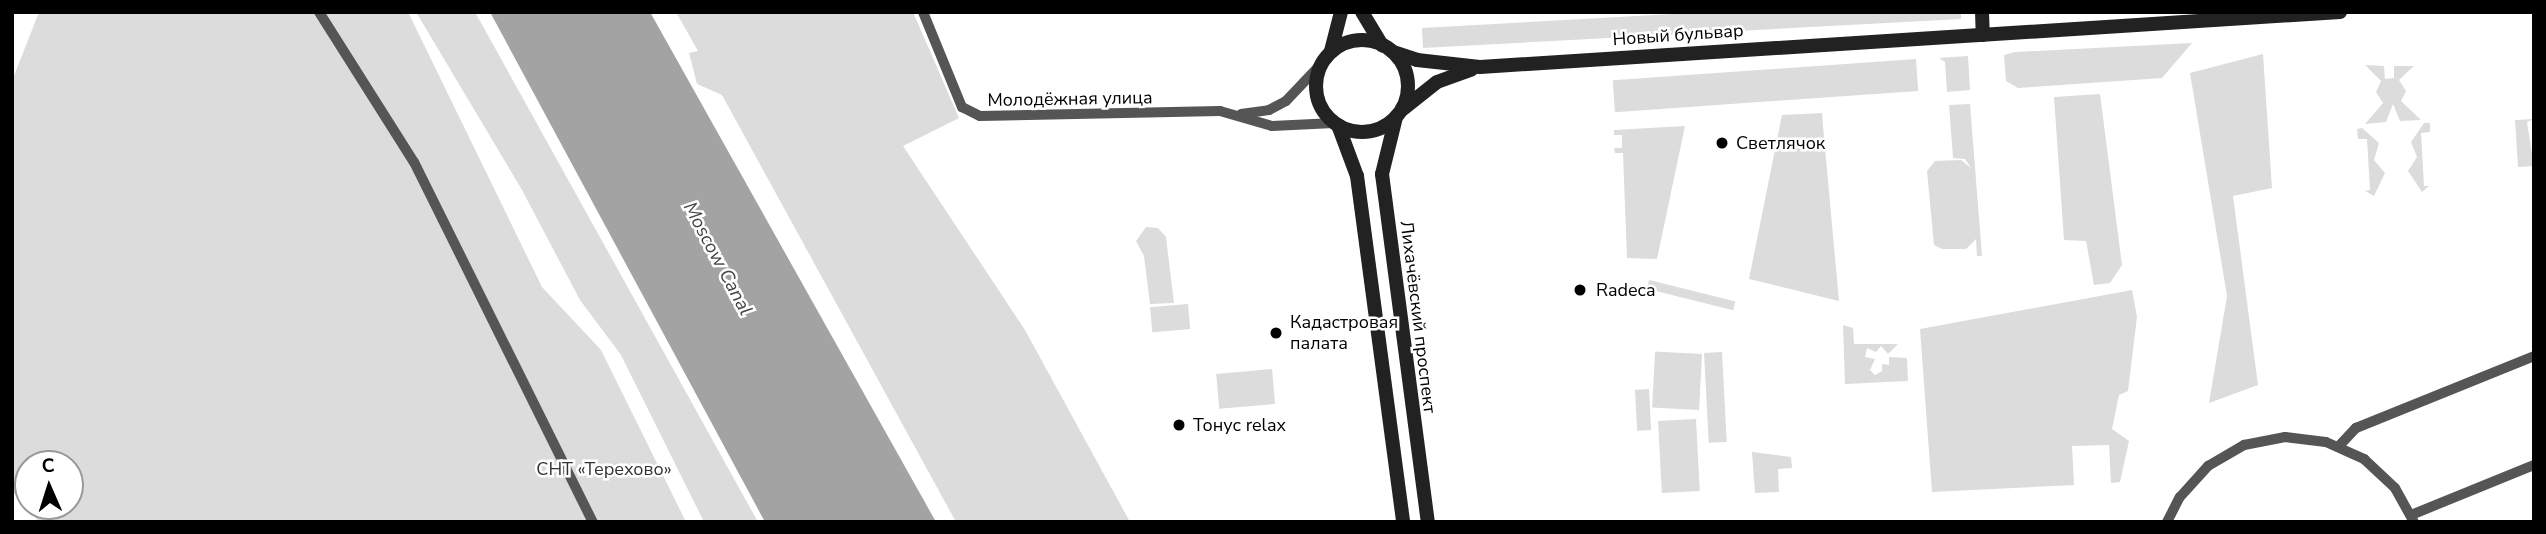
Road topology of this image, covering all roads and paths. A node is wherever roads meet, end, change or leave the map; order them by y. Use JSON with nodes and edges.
{"nodes":[{"id":1,"x":319,"y":12,"type":"edge"},
{"id":2,"x":923,"y":12,"type":"edge"},
{"id":3,"x":1341,"y":12,"type":"edge"},
{"id":4,"x":1362,"y":12,"type":"edge"},
{"id":5,"x":1982,"y":12,"type":"edge"},
{"id":6,"x":2340,"y":12,"type":"edge"},
{"id":7,"x":1983,"y":35,"type":"junction"},
{"id":8,"x":1387,"y":48,"type":"junction"},
{"id":9,"x":1326,"y":58,"type":"junction"},
{"id":10,"x":1480,"y":67,"type":"junction"},
{"id":11,"x":1241,"y":114,"type":"junction"},
{"id":12,"x":1398,"y":115,"type":"junction"},
{"id":13,"x":1336,"y":124,"type":"junction"},
{"id":14,"x":2534,"y":356,"type":"edge"},
{"id":15,"x":2339,"y":446,"type":"junction"},
{"id":16,"x":2534,"y":465,"type":"edge"},
{"id":17,"x":2412,"y":519,"type":"edge"},
{"id":18,"x":593,"y":522,"type":"edge"},
{"id":19,"x":1403,"y":522,"type":"edge"},
{"id":20,"x":1427,"y":522,"type":"edge"},
{"id":21,"x":2167,"y":522,"type":"edge"}],
"edges":[{"from":1,"to":18,"type":"street"},
{"from":2,"to":11,"type":"street","name":"Молодёжная улица"},
{"from":3,"to":9,"type":"main road"},
{"from":4,"to":8,"type":"main road","name":"Лихачёвский проспект"},
{"from":5,"to":7,"type":"main road"},
{"from":6,"to":7,"type":"main road","name":"Новый бульвар"},
{"from":7,"to":10,"type":"main road","name":"Новый бульвар"},
{"from":8,"to":9,"type":"main road"},
{"from":8,"to":10,"type":"main road","name":"Новый бульвар"},
{"from":8,"to":12,"type":"main road","name":"Лихачёвский проспект"},
{"from":9,"to":11,"type":"street","name":"Молодёжная улица"},
{"from":9,"to":13,"type":"main road"},
{"from":10,"to":12,"type":"main road","name":"Новый бульвар"},
{"from":11,"to":13,"type":"street","name":"Молодёжная улица"},
{"from":12,"to":13,"type":"main road"},
{"from":12,"to":20,"type":"main road","name":"Лихачёвский проспект"},
{"from":13,"to":19,"type":"main road"},
{"from":14,"to":15,"type":"street"},
{"from":15,"to":17,"type":"street"},
{"from":15,"to":21,"type":"street"},
{"from":16,"to":17,"type":"street"}]}
